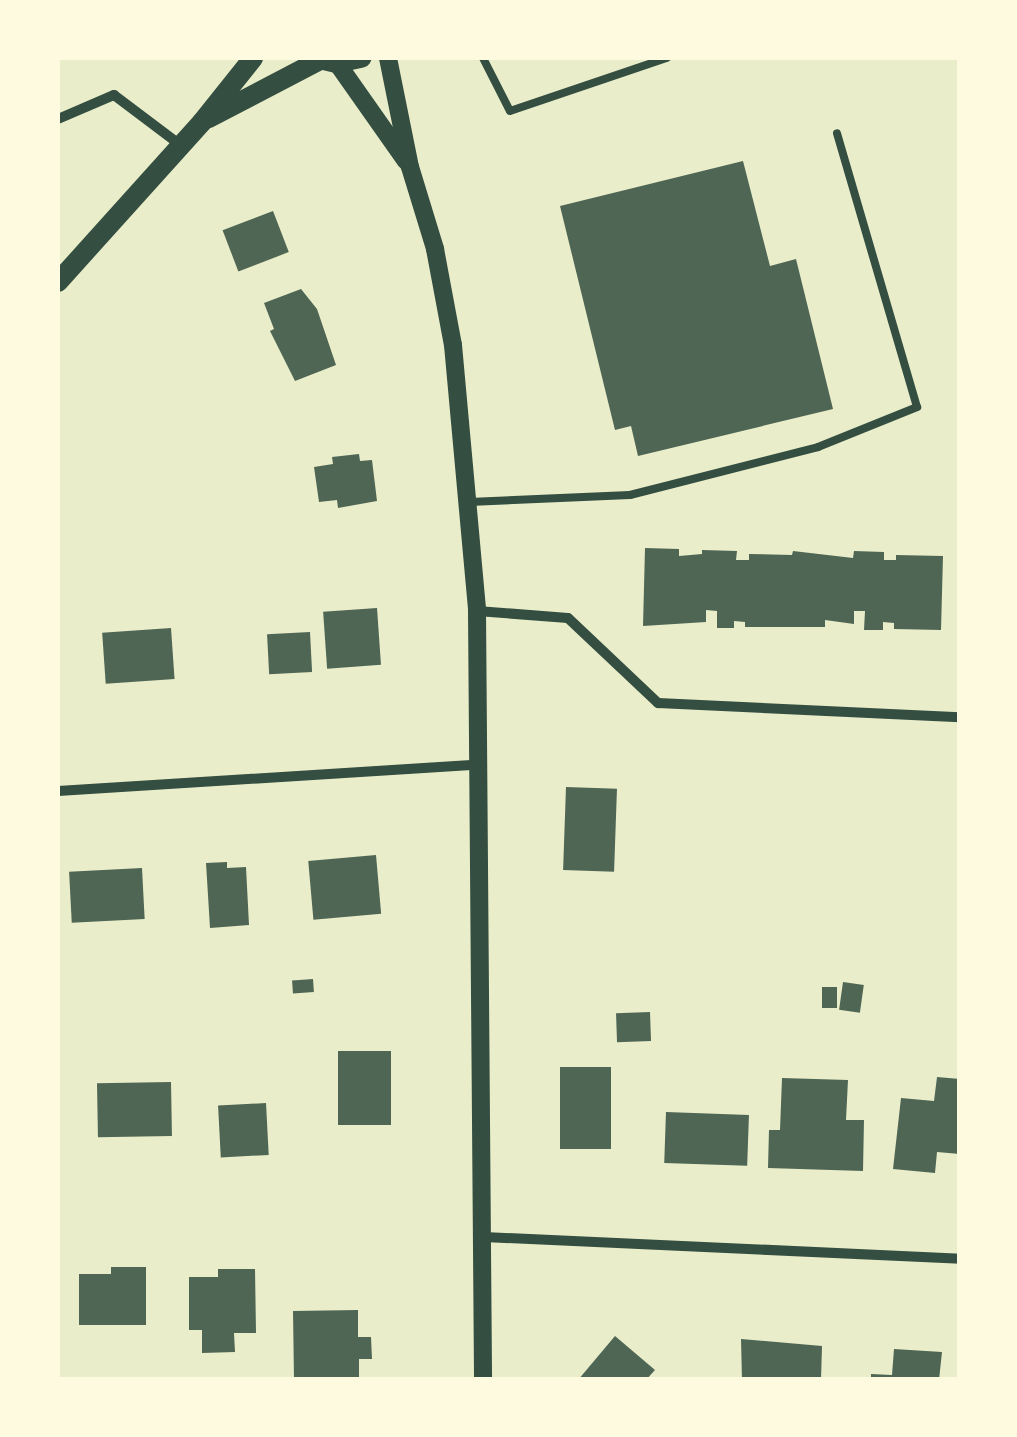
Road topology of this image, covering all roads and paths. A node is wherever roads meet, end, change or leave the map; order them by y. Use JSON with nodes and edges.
{"nodes":[{"id":1,"x":253,"y":58,"type":"edge"},
{"id":2,"x":361,"y":58,"type":"edge"},
{"id":3,"x":388,"y":58,"type":"edge"},
{"id":4,"x":482,"y":58,"type":"edge"},
{"id":5,"x":667,"y":58,"type":"edge"},
{"id":6,"x":324,"y":60,"type":"edge"},
{"id":7,"x":58,"y":120,"type":"edge"},
{"id":8,"x":202,"y":122,"type":"junction"},
{"id":9,"x":838,"y":133,"type":"dead end"},
{"id":10,"x":179,"y":144,"type":"junction"},
{"id":11,"x":410,"y":167,"type":"junction"},
{"id":12,"x":58,"y":282,"type":"edge"},
{"id":13,"x":468,"y":502,"type":"junction"},
{"id":14,"x":477,"y":611,"type":"junction"},
{"id":15,"x":960,"y":717,"type":"edge"},
{"id":16,"x":475,"y":765,"type":"junction"},
{"id":17,"x":58,"y":791,"type":"edge"},
{"id":18,"x":484,"y":1237,"type":"junction"},
{"id":19,"x":960,"y":1259,"type":"edge"},
{"id":20,"x":483,"y":1380,"type":"edge"}],
"edges":[{"from":1,"to":8,"type":"main road"},
{"from":2,"to":6,"type":"main road"},
{"from":3,"to":11,"type":"street"},
{"from":4,"to":5,"type":"lane"},
{"from":6,"to":8,"type":"main road"},
{"from":6,"to":11,"type":"street"},
{"from":7,"to":10,"type":"street"},
{"from":8,"to":10,"type":"main road"},
{"from":9,"to":13,"type":"lane"},
{"from":10,"to":12,"type":"main road"},
{"from":11,"to":13,"type":"street"},
{"from":13,"to":14,"type":"street"},
{"from":14,"to":15,"type":"street"},
{"from":14,"to":16,"type":"street"},
{"from":16,"to":17,"type":"street"},
{"from":16,"to":18,"type":"street"},
{"from":18,"to":19,"type":"street"},
{"from":18,"to":20,"type":"street"}]}
